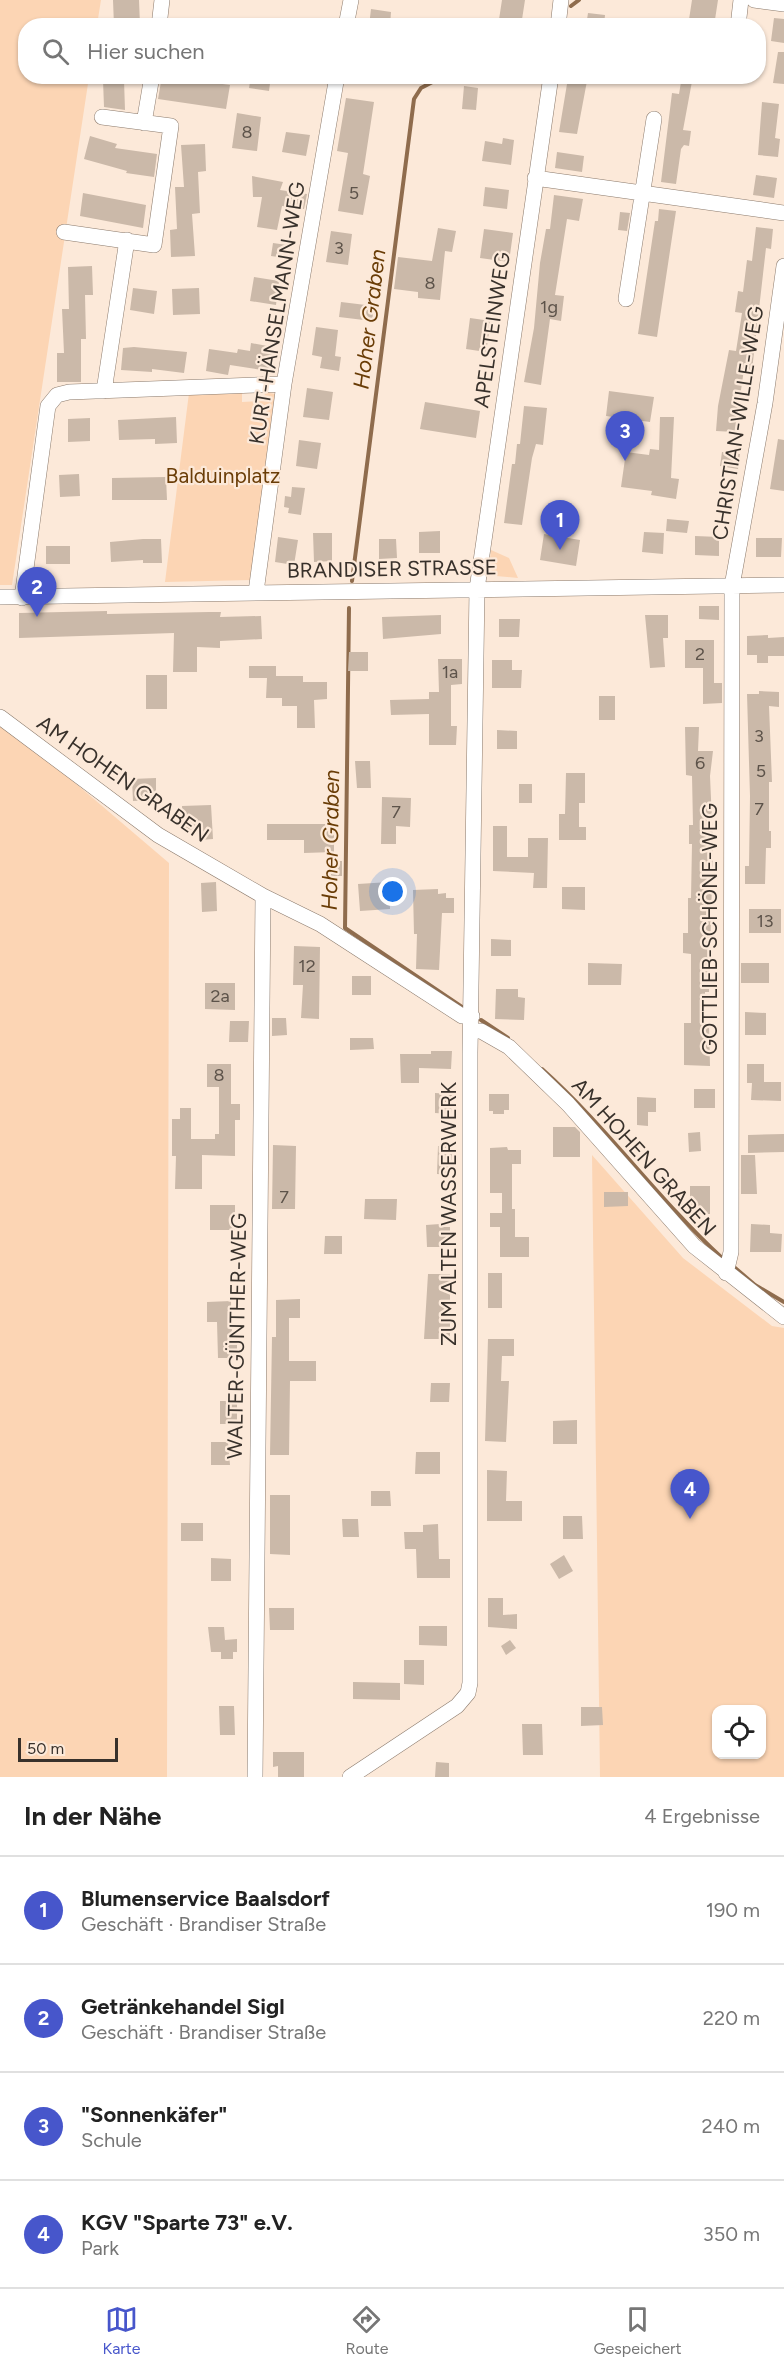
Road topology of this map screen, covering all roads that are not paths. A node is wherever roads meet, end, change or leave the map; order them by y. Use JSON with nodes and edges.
{"nodes":[{"id":1,"x":162,"y":0,"type":"edge"},
{"id":2,"x":351,"y":0,"type":"edge"},
{"id":3,"x":561,"y":0,"type":"edge"},
{"id":4,"x":741,"y":0,"type":"edge"},
{"id":5,"x":754,"y":0,"type":"edge"},
{"id":6,"x":784,"y":4,"type":"edge"},
{"id":7,"x":160,"y":18,"type":"edge"},
{"id":8,"x":348,"y":18,"type":"edge"},
{"id":9,"x":559,"y":18,"type":"edge"},
{"id":10,"x":739,"y":18,"type":"edge"},
{"id":11,"x":151,"y":84,"type":"edge"},
{"id":12,"x":337,"y":84,"type":"edge"},
{"id":13,"x":550,"y":84,"type":"edge"},
{"id":14,"x":102,"y":117,"type":"dead end"},
{"id":15,"x":654,"y":119,"type":"dead end"},
{"id":16,"x":144,"y":123,"type":"junction"},
{"id":17,"x":535,"y":178,"type":"junction"},
{"id":18,"x":643,"y":194,"type":"junction"},
{"id":19,"x":784,"y":213,"type":"edge"},
{"id":20,"x":64,"y":232,"type":"dead end"},
{"id":21,"x":127,"y":240,"type":"junction"},
{"id":22,"x":784,"y":266,"type":"edge"},
{"id":23,"x":626,"y":299,"type":"dead end"},
{"id":24,"x":284,"y":384,"type":"junction"},
{"id":25,"x":104,"y":391,"type":"junction"},
{"id":26,"x":784,"y":585,"type":"edge"},
{"id":27,"x":732,"y":586,"type":"junction"},
{"id":28,"x":477,"y":590,"type":"junction"},
{"id":29,"x":256,"y":592,"type":"junction"},
{"id":30,"x":0,"y":597,"type":"edge"},
{"id":31,"x":21,"y":598,"type":"junction"},
{"id":32,"x":0,"y":717,"type":"edge"},
{"id":33,"x":262,"y":896,"type":"junction"},
{"id":34,"x":472,"y":1023,"type":"junction"},
{"id":35,"x":726,"y":1273,"type":"junction"},
{"id":36,"x":784,"y":1317,"type":"edge"},
{"id":37,"x":255,"y":1777,"type":"edge"},
{"id":38,"x":350,"y":1777,"type":"edge"}],
"edges":[{"from":1,"to":7,"type":"street"},
{"from":2,"to":8,"type":"street"},
{"from":3,"to":9,"type":"street"},
{"from":4,"to":10,"type":"street"},
{"from":5,"to":6,"type":"street"},
{"from":11,"to":16,"type":"street"},
{"from":12,"to":24,"type":"street","name":"KURT-HÄNSELMANN-WEG"},
{"from":13,"to":17,"type":"street","name":"APELSTEINWEG"},
{"from":14,"to":16,"type":"street"},
{"from":15,"to":18,"type":"street"},
{"from":16,"to":21,"type":"street"},
{"from":17,"to":18,"type":"street"},
{"from":17,"to":28,"type":"street","name":"APELSTEINWEG"},
{"from":18,"to":19,"type":"street"},
{"from":18,"to":23,"type":"street"},
{"from":20,"to":21,"type":"street"},
{"from":21,"to":25,"type":"street"},
{"from":22,"to":27,"type":"street","name":"CHRISTIAN-WILLE-WEG"},
{"from":24,"to":25,"type":"street"},
{"from":24,"to":29,"type":"street","name":"KURT-HÄNSELMANN-WEG"},
{"from":25,"to":31,"type":"street"},
{"from":26,"to":27,"type":"street","name":"BRANDISER STRASSE"},
{"from":27,"to":28,"type":"street","name":"BRANDISER STRASSE"},
{"from":27,"to":35,"type":"street","name":"GOTTLIEB-SCHÖNE-WEG"},
{"from":28,"to":29,"type":"street","name":"BRANDISER STRASSE"},
{"from":28,"to":34,"type":"street","name":"ZUM ALTEN WASSERWERK"},
{"from":29,"to":31,"type":"street","name":"BRANDISER STRASSE"},
{"from":30,"to":31,"type":"street","name":"BRANDISER STRASSE"},
{"from":32,"to":33,"type":"street","name":"AM HOHEN GRABEN"},
{"from":33,"to":34,"type":"street","name":"AM HOHEN GRABEN"},
{"from":33,"to":37,"type":"street","name":"WALTER-GÜNTHER-WEG"},
{"from":34,"to":35,"type":"street","name":"AM HOHEN GRABEN"},
{"from":34,"to":38,"type":"street","name":"ZUM ALTEN WASSERWERK"},
{"from":35,"to":36,"type":"street","name":"AM HOHEN GRABEN"}]}
